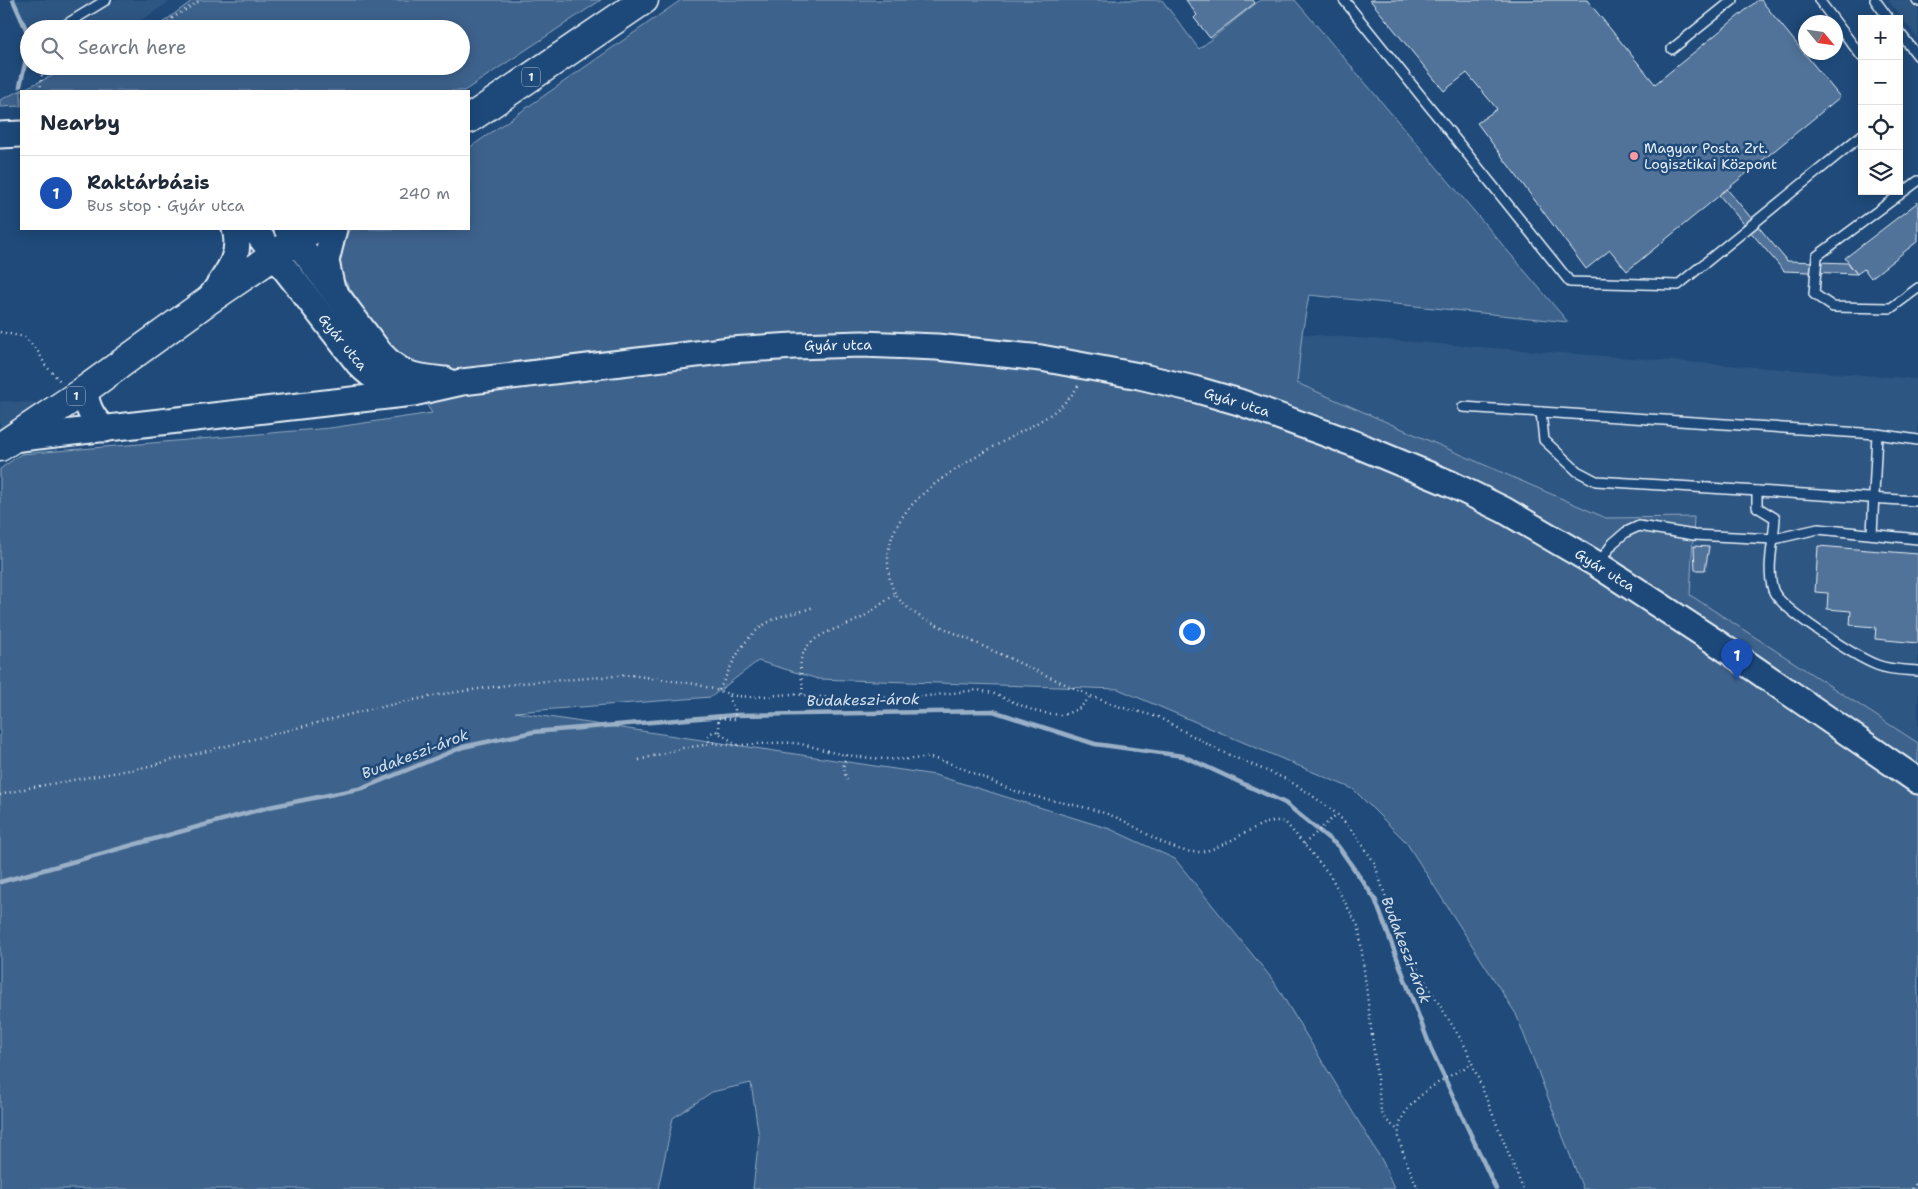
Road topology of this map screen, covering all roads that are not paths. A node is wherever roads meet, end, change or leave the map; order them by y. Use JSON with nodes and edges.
{"nodes":[{"id":1,"x":106,"y":0,"type":"edge"},
{"id":2,"x":644,"y":0,"type":"edge"},
{"id":3,"x":1344,"y":0,"type":"edge"},
{"id":4,"x":1732,"y":0,"type":"edge"},
{"id":5,"x":1819,"y":0,"type":"edge"},
{"id":6,"x":1875,"y":0,"type":"edge"},
{"id":7,"x":1886,"y":15,"type":"edge"},
{"id":8,"x":73,"y":20,"type":"edge"},
{"id":9,"x":1903,"y":37,"type":"edge"},
{"id":10,"x":1672,"y":49,"type":"dead end"},
{"id":11,"x":1858,"y":52,"type":"edge"},
{"id":12,"x":1918,"y":56,"type":"edge"},
{"id":13,"x":470,"y":118,"type":"edge"},
{"id":14,"x":20,"y":134,"type":"edge"},
{"id":15,"x":0,"y":136,"type":"edge"},
{"id":16,"x":1858,"y":138,"type":"edge"},
{"id":17,"x":1918,"y":180,"type":"edge"},
{"id":18,"x":234,"y":230,"type":"edge"},
{"id":19,"x":255,"y":230,"type":"edge"},
{"id":20,"x":334,"y":230,"type":"edge"},
{"id":21,"x":299,"y":232,"type":"edge"},
{"id":22,"x":275,"y":256,"type":"junction"},
{"id":23,"x":331,"y":285,"type":"junction"},
{"id":24,"x":1918,"y":288,"type":"edge"},
{"id":25,"x":208,"y":300,"type":"junction"},
{"id":26,"x":462,"y":382,"type":"junction"},
{"id":27,"x":84,"y":391,"type":"junction"},
{"id":28,"x":413,"y":393,"type":"junction"},
{"id":29,"x":1463,"y":407,"type":"dead end"},
{"id":30,"x":1541,"y":412,"type":"junction"},
{"id":31,"x":105,"y":429,"type":"junction"},
{"id":32,"x":1877,"y":434,"type":"junction"},
{"id":33,"x":1918,"y":440,"type":"edge"},
{"id":34,"x":6,"y":443,"type":"edge"},
{"id":35,"x":1757,"y":491,"type":"junction"},
{"id":36,"x":1874,"y":498,"type":"junction"},
{"id":37,"x":1918,"y":501,"type":"edge"},
{"id":38,"x":1872,"y":534,"type":"junction"},
{"id":39,"x":1774,"y":539,"type":"junction"},
{"id":40,"x":1918,"y":539,"type":"edge"},
{"id":41,"x":1598,"y":565,"type":"junction"},
{"id":42,"x":1918,"y":671,"type":"edge"},
{"id":43,"x":1918,"y":781,"type":"edge"}],
"edges":[{"from":1,"to":8,"type":"lane"},
{"from":2,"to":13,"type":"main road","number":"1"},
{"from":3,"to":16,"type":"lane"},
{"from":4,"to":10,"type":"lane"},
{"from":5,"to":11,"type":"lane"},
{"from":6,"to":7,"type":"lane"},
{"from":9,"to":12,"type":"lane"},
{"from":14,"to":15,"type":"main road"},
{"from":17,"to":24,"type":"lane"},
{"from":18,"to":25,"type":"main road"},
{"from":19,"to":22,"type":"main road","name":"Gyár utca"},
{"from":20,"to":23,"type":"main road"},
{"from":21,"to":22,"type":"main road","number":"1"},
{"from":21,"to":23,"type":"main road","name":"Gyár utca"},
{"from":22,"to":25,"type":"main road","number":"1"},
{"from":22,"to":28,"type":"main road","name":"Gyár utca"},
{"from":23,"to":26,"type":"main road","name":"Gyár utca"},
{"from":25,"to":27,"type":"main road","number":"1"},
{"from":26,"to":28,"type":"main road","name":"Gyár utca"},
{"from":26,"to":41,"type":"main road","name":"Gyár utca"},
{"from":27,"to":31,"type":"main road"},
{"from":27,"to":34,"type":"main road","number":"1"},
{"from":28,"to":31,"type":"main road"},
{"from":29,"to":30,"type":"lane"},
{"from":30,"to":32,"type":"lane"},
{"from":30,"to":35,"type":"lane"},
{"from":31,"to":34,"type":"main road"},
{"from":32,"to":33,"type":"lane"},
{"from":32,"to":36,"type":"lane"},
{"from":35,"to":36,"type":"lane"},
{"from":35,"to":39,"type":"lane"},
{"from":36,"to":37,"type":"lane"},
{"from":36,"to":38,"type":"lane"},
{"from":38,"to":39,"type":"lane"},
{"from":38,"to":40,"type":"lane"},
{"from":39,"to":41,"type":"lane"},
{"from":39,"to":42,"type":"lane"},
{"from":41,"to":43,"type":"main road","name":"Gyár utca"}]}
